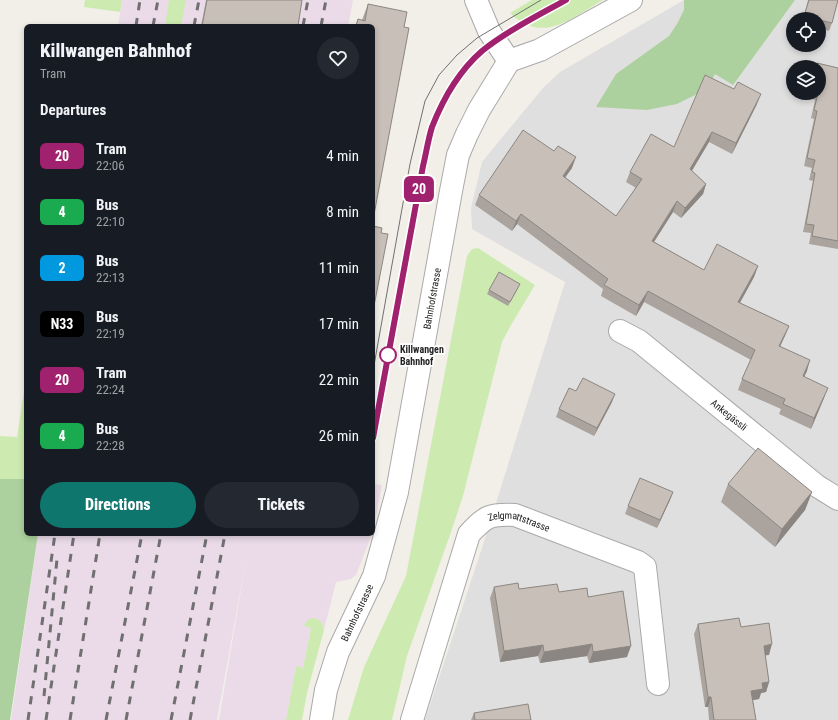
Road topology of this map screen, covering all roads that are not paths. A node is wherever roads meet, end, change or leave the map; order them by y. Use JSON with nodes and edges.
{"nodes":[{"id":1,"x":476,"y":0,"type":"edge"},
{"id":2,"x":631,"y":0,"type":"edge"},
{"id":3,"x":509,"y":61,"type":"junction"},
{"id":4,"x":620,"y":331,"type":"dead end"},
{"id":5,"x":838,"y":499,"type":"edge"},
{"id":6,"x":658,"y":684,"type":"dead end"},
{"id":7,"x":321,"y":720,"type":"edge"},
{"id":8,"x":412,"y":720,"type":"edge"}],
"edges":[{"from":1,"to":3,"type":"street"},
{"from":2,"to":3,"type":"street"},
{"from":3,"to":7,"type":"street","name":"Bahnhofstrasse"},
{"from":4,"to":5,"type":"street","name":"Ankegässli"},
{"from":6,"to":8,"type":"street","name":"Zelgmattstrasse"}]}
